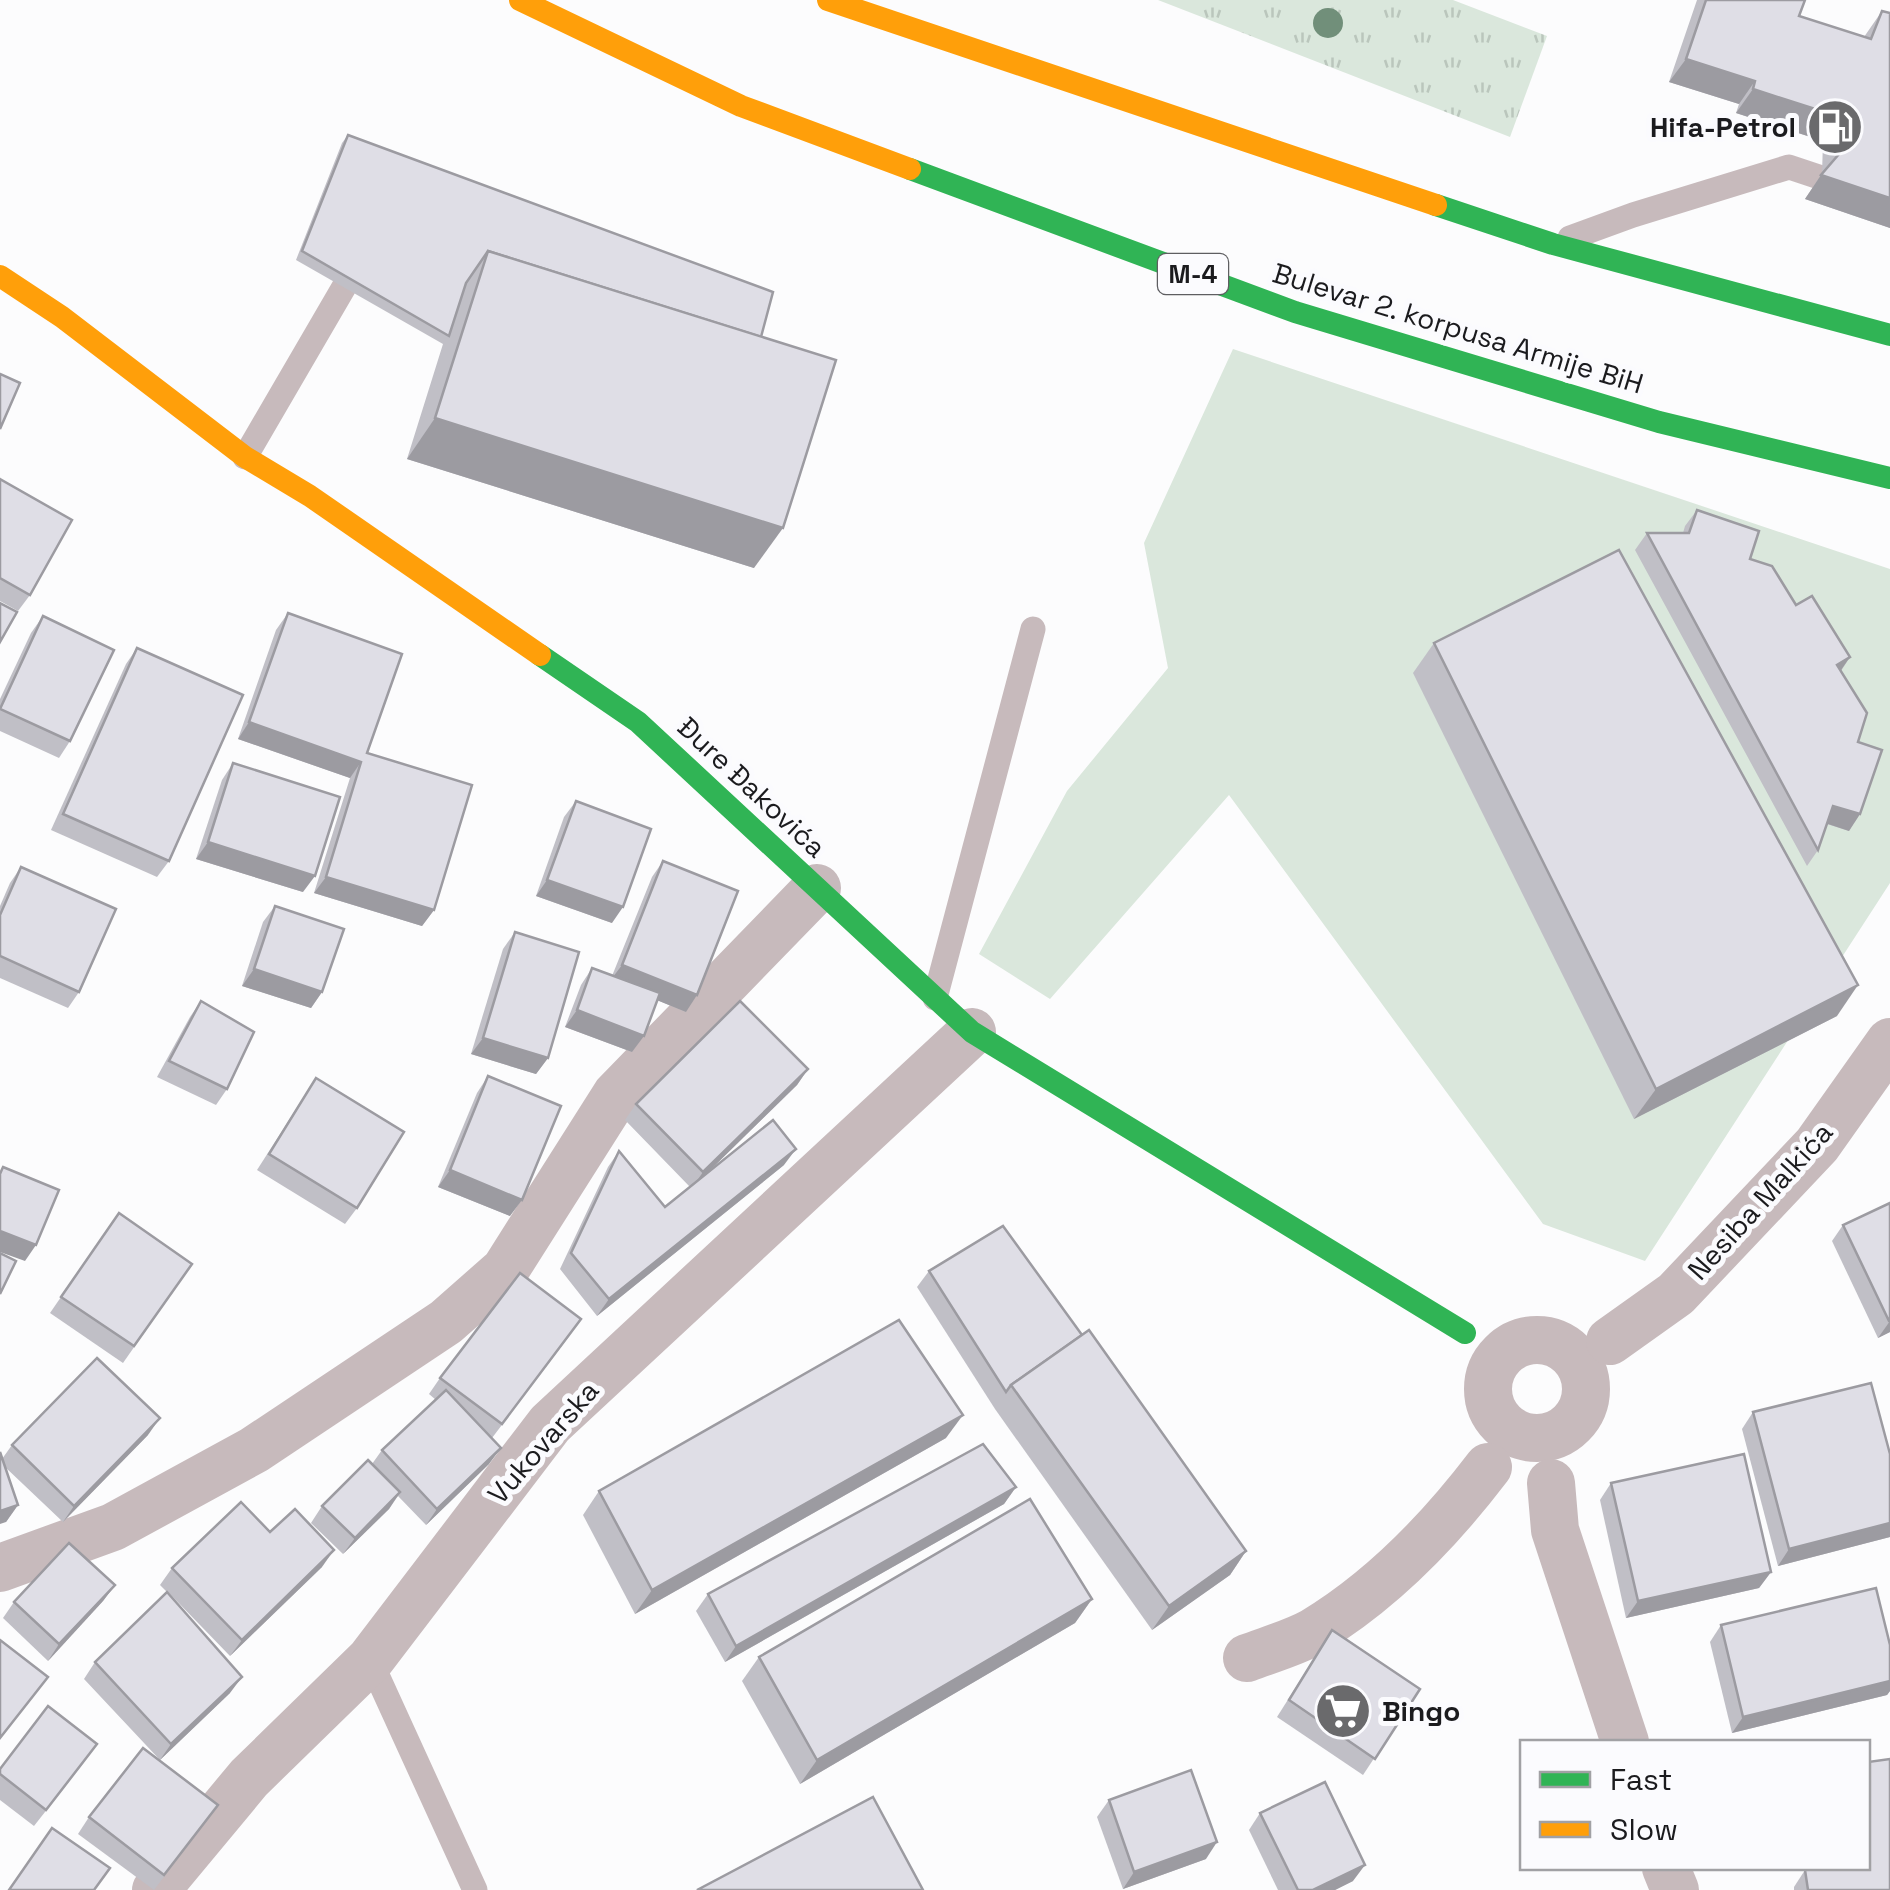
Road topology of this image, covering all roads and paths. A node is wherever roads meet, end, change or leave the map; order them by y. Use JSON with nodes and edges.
{"nodes":[{"id":1,"x":520,"y":0,"type":"edge"},
{"id":2,"x":828,"y":0,"type":"edge"},
{"id":3,"x":1822,"y":178,"type":"edge"},
{"id":4,"x":1552,"y":244,"type":"junction"},
{"id":5,"x":0,"y":276,"type":"edge"},
{"id":6,"x":344,"y":287,"type":"edge"},
{"id":7,"x":1890,"y":335,"type":"edge"},
{"id":8,"x":245,"y":457,"type":"junction"},
{"id":9,"x":1856,"y":472,"type":"junction"},
{"id":10,"x":1890,"y":478,"type":"edge"},
{"id":11,"x":1890,"y":494,"type":"edge"},
{"id":12,"x":1033,"y":629,"type":"dead end"},
{"id":13,"x":817,"y":888,"type":"junction"},
{"id":14,"x":935,"y":998,"type":"junction"},
{"id":15,"x":972,"y":1032,"type":"junction"},
{"id":16,"x":1890,"y":1042,"type":"edge"},
{"id":17,"x":1465,"y":1332,"type":"junction"},
{"id":18,"x":1519,"y":1344,"type":"junction"},
{"id":19,"x":1588,"y":1346,"type":"junction"},
{"id":20,"x":1536,"y":1425,"type":"junction"},
{"id":21,"x":0,"y":1568,"type":"edge"},
{"id":22,"x":1247,"y":1658,"type":"dead end"},
{"id":23,"x":370,"y":1660,"type":"junction"},
{"id":24,"x":1624,"y":1740,"type":"edge"},
{"id":25,"x":156,"y":1890,"type":"edge"},
{"id":26,"x":475,"y":1890,"type":"edge"}],
"edges":[{"from":1,"to":9,"type":"main road","name":"Bulevar 2. korpusa Armije BiH","number":"M-4"},
{"from":2,"to":4,"type":"main road"},
{"from":3,"to":4,"type":"lane"},
{"from":4,"to":7,"type":"main road"},
{"from":5,"to":8,"type":"main road","name":"Đure Đakovića"},
{"from":6,"to":8,"type":"lane"},
{"from":8,"to":13,"type":"main road","name":"Đure Đakovića"},
{"from":9,"to":10,"type":"main road","name":"Bulevar 2. korpusa Armije BiH","number":"M-4"},
{"from":9,"to":11,"type":"main road"},
{"from":12,"to":14,"type":"lane"},
{"from":13,"to":14,"type":"main road","name":"Đure Đakovića"},
{"from":13,"to":21,"type":"street"},
{"from":14,"to":15,"type":"main road","name":"Đure Đakovića"},
{"from":15,"to":17,"type":"main road","name":"Đure Đakovića"},
{"from":15,"to":23,"type":"street","name":"Vukovarska"},
{"from":16,"to":19,"type":"street","name":"Nesiba Malkića"},
{"from":17,"to":18,"type":"street"},
{"from":17,"to":20,"type":"street"},
{"from":18,"to":19,"type":"street"},
{"from":18,"to":20,"type":"street"},
{"from":19,"to":20,"type":"street"},
{"from":20,"to":22,"type":"street"},
{"from":20,"to":24,"type":"street"},
{"from":23,"to":25,"type":"street","name":"Vukovarska"},
{"from":23,"to":26,"type":"lane"}]}
